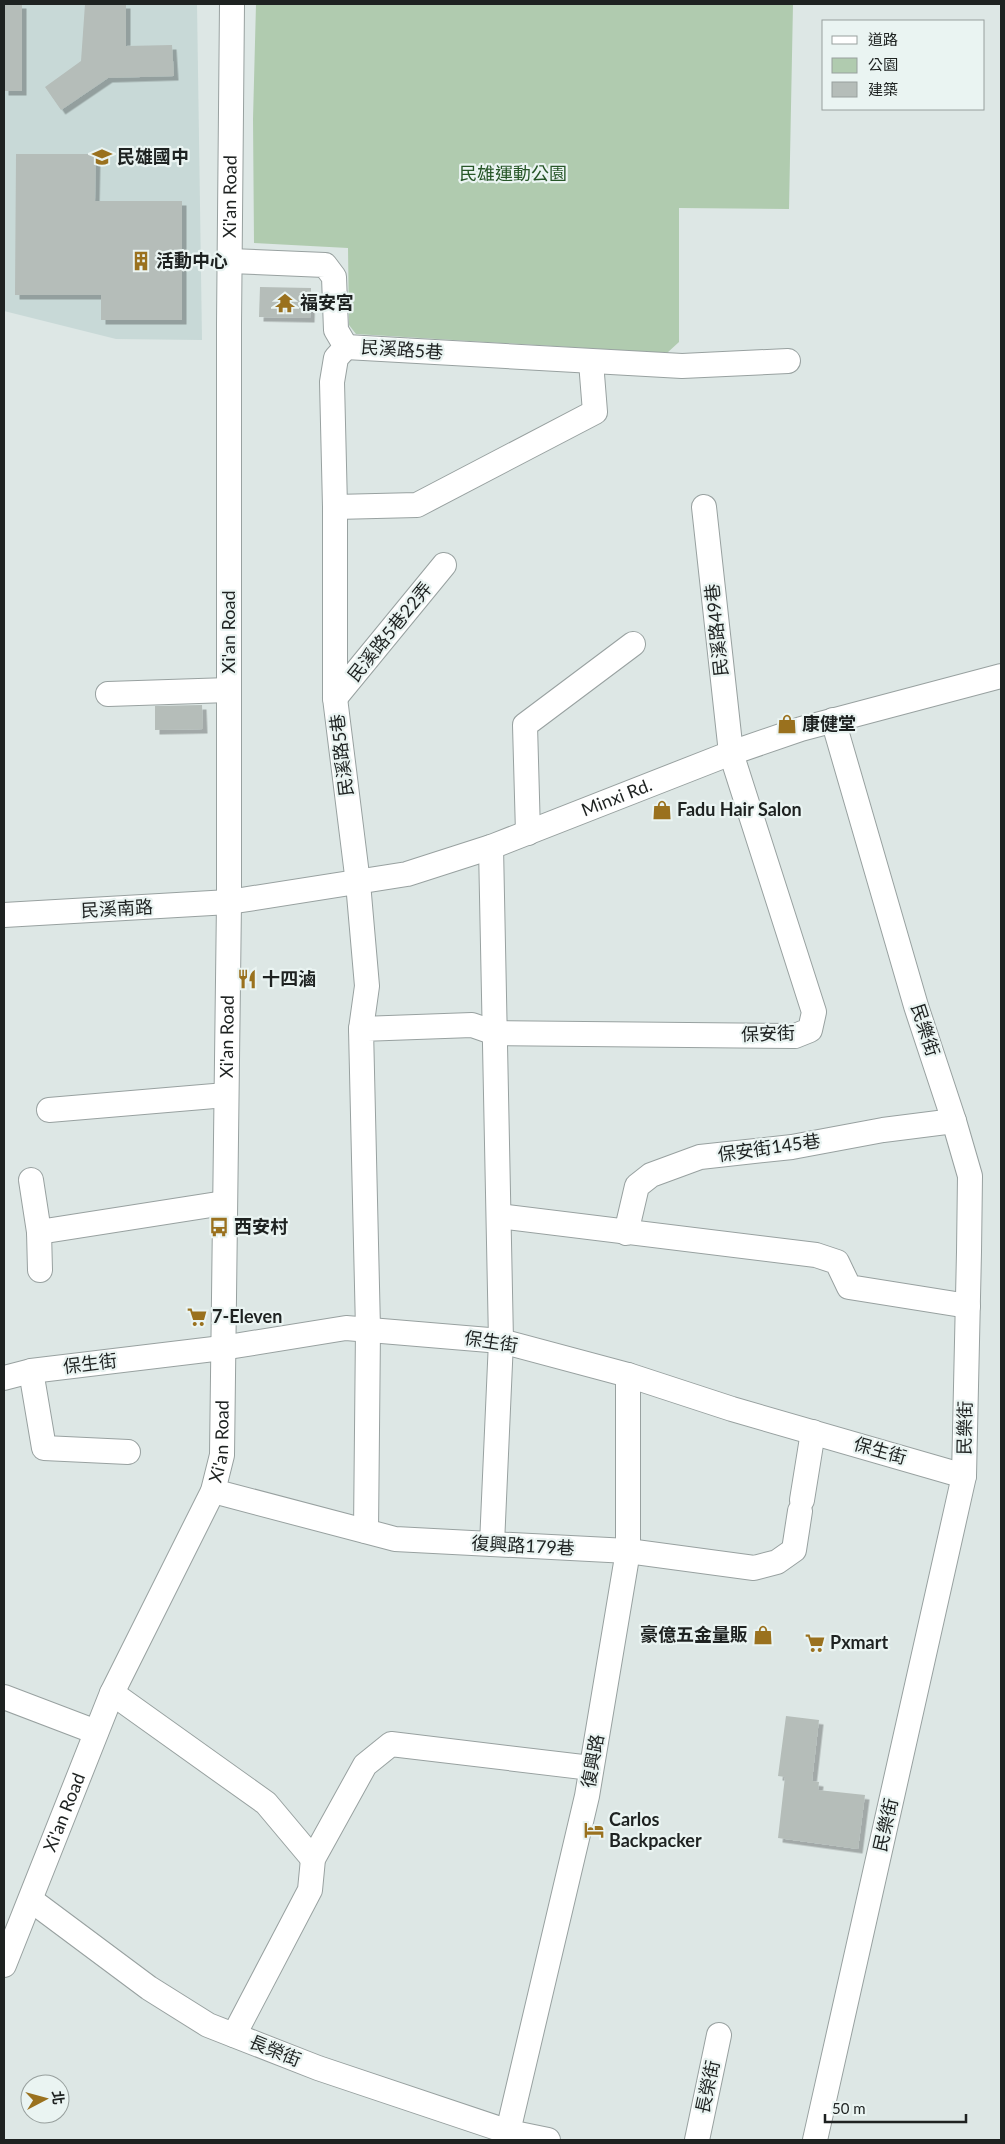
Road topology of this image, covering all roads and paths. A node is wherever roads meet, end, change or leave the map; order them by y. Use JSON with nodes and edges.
{"nodes":[{"id":1,"x":232,"y":4,"type":"edge"},
{"id":2,"x":230,"y":261,"type":"junction"},
{"id":3,"x":346,"y":347,"type":"junction"},
{"id":4,"x":788,"y":360,"type":"dead end"},
{"id":5,"x":591,"y":362,"type":"junction"},
{"id":6,"x":335,"y":507,"type":"junction"},
{"id":7,"x":704,"y":507,"type":"dead end"},
{"id":8,"x":444,"y":566,"type":"dead end"},
{"id":9,"x":633,"y":644,"type":"dead end"},
{"id":10,"x":1001,"y":676,"type":"edge"},
{"id":11,"x":229,"y":690,"type":"junction"},
{"id":12,"x":108,"y":694,"type":"dead end"},
{"id":13,"x":336,"y":698,"type":"junction"},
{"id":14,"x":833,"y":720,"type":"junction"},
{"id":15,"x":730,"y":753,"type":"junction"},
{"id":16,"x":528,"y":832,"type":"junction"},
{"id":17,"x":491,"y":847,"type":"junction"},
{"id":18,"x":358,"y":883,"type":"junction"},
{"id":19,"x":229,"y":902,"type":"junction"},
{"id":20,"x":4,"y":916,"type":"edge"},
{"id":21,"x":362,"y":1029,"type":"junction"},
{"id":22,"x":495,"y":1033,"type":"junction"},
{"id":23,"x":226,"y":1095,"type":"junction"},
{"id":24,"x":49,"y":1110,"type":"dead end"},
{"id":25,"x":954,"y":1121,"type":"junction"},
{"id":26,"x":31,"y":1180,"type":"dead end"},
{"id":27,"x":224,"y":1203,"type":"junction"},
{"id":28,"x":499,"y":1216,"type":"junction"},
{"id":29,"x":39,"y":1232,"type":"junction"},
{"id":30,"x":626,"y":1233,"type":"junction"},
{"id":31,"x":40,"y":1270,"type":"dead end"},
{"id":32,"x":968,"y":1306,"type":"junction"},
{"id":33,"x":368,"y":1329,"type":"junction"},
{"id":34,"x":501,"y":1341,"type":"junction"},
{"id":35,"x":222,"y":1348,"type":"junction"},
{"id":36,"x":31,"y":1371,"type":"junction"},
{"id":37,"x":628,"y":1374,"type":"junction"},
{"id":38,"x":4,"y":1378,"type":"edge"},
{"id":39,"x":813,"y":1432,"type":"junction"},
{"id":40,"x":128,"y":1452,"type":"dead end"},
{"id":41,"x":964,"y":1476,"type":"junction"},
{"id":42,"x":213,"y":1492,"type":"junction"},
{"id":43,"x":366,"y":1532,"type":"junction"},
{"id":44,"x":492,"y":1544,"type":"junction"},
{"id":45,"x":628,"y":1551,"type":"junction"},
{"id":46,"x":112,"y":1693,"type":"junction"},
{"id":47,"x":4,"y":1697,"type":"edge"},
{"id":48,"x":96,"y":1732,"type":"junction"},
{"id":49,"x":591,"y":1768,"type":"junction"},
{"id":50,"x":313,"y":1859,"type":"junction"},
{"id":51,"x":31,"y":1900,"type":"junction"},
{"id":52,"x":4,"y":1965,"type":"edge"},
{"id":53,"x":234,"y":2035,"type":"junction"},
{"id":54,"x":719,"y":2035,"type":"dead end"},
{"id":55,"x":508,"y":2136,"type":"edge"},
{"id":56,"x":548,"y":2140,"type":"edge"},
{"id":57,"x":697,"y":2140,"type":"edge"},
{"id":58,"x":815,"y":2140,"type":"edge"}],
"edges":[{"from":1,"to":2,"type":"street","name":"Xi'an Road"},
{"from":2,"to":3,"type":"street"},
{"from":2,"to":11,"type":"street","name":"Xi'an Road"},
{"from":3,"to":5,"type":"street","name":"民溪路5巷"},
{"from":3,"to":6,"type":"street","name":"民溪路5巷"},
{"from":4,"to":5,"type":"street","name":"民溪路5巷"},
{"from":5,"to":6,"type":"street"},
{"from":6,"to":13,"type":"street","name":"民溪路5巷"},
{"from":7,"to":15,"type":"street","name":"民溪路49巷"},
{"from":8,"to":13,"type":"street","name":"民溪路5巷22弄"},
{"from":9,"to":16,"type":"street"},
{"from":10,"to":14,"type":"street","name":"Minxi Rd."},
{"from":11,"to":12,"type":"street"},
{"from":11,"to":19,"type":"street","name":"Xi'an Road"},
{"from":13,"to":18,"type":"street","name":"民溪路5巷"},
{"from":14,"to":15,"type":"street","name":"Minxi Rd."},
{"from":14,"to":25,"type":"street","name":"民樂街"},
{"from":15,"to":16,"type":"street","name":"Minxi Rd."},
{"from":15,"to":22,"type":"street","name":"保安街"},
{"from":16,"to":17,"type":"street","name":"Minxi Rd."},
{"from":17,"to":18,"type":"street","name":"Minxi Rd."},
{"from":17,"to":22,"type":"street"},
{"from":18,"to":19,"type":"street","name":"Minxi Rd."},
{"from":18,"to":21,"type":"street","name":"民溪路5巷"},
{"from":19,"to":20,"type":"street","name":"民溪南路"},
{"from":19,"to":23,"type":"street","name":"Xi'an Road"},
{"from":21,"to":22,"type":"street"},
{"from":21,"to":33,"type":"street","name":"民溪路5巷"},
{"from":22,"to":28,"type":"street"},
{"from":23,"to":24,"type":"street"},
{"from":23,"to":27,"type":"street","name":"Xi'an Road"},
{"from":25,"to":30,"type":"street","name":"保安街145巷"},
{"from":25,"to":32,"type":"street","name":"民樂街"},
{"from":26,"to":29,"type":"street"},
{"from":27,"to":29,"type":"street"},
{"from":27,"to":35,"type":"street","name":"Xi'an Road"},
{"from":28,"to":30,"type":"street"},
{"from":28,"to":34,"type":"street"},
{"from":29,"to":31,"type":"street"},
{"from":30,"to":32,"type":"street"},
{"from":32,"to":41,"type":"street","name":"民樂街"},
{"from":33,"to":34,"type":"street","name":"保生街"},
{"from":33,"to":35,"type":"street","name":"保生街"},
{"from":33,"to":43,"type":"street","name":"民溪路5巷"},
{"from":34,"to":37,"type":"street","name":"保生街"},
{"from":34,"to":44,"type":"street"},
{"from":35,"to":36,"type":"street","name":"保生街"},
{"from":35,"to":42,"type":"street","name":"Xi'an Road"},
{"from":36,"to":38,"type":"street","name":"保生街"},
{"from":36,"to":40,"type":"street"},
{"from":37,"to":39,"type":"street","name":"保生街"},
{"from":37,"to":45,"type":"street","name":"復興路"},
{"from":39,"to":41,"type":"street","name":"保生街"},
{"from":39,"to":45,"type":"street","name":"復興路179巷"},
{"from":41,"to":58,"type":"street","name":"民樂街"},
{"from":42,"to":43,"type":"street","name":"復興路179巷"},
{"from":42,"to":46,"type":"street","name":"Xi'an Road"},
{"from":43,"to":44,"type":"street","name":"復興路179巷"},
{"from":44,"to":45,"type":"street","name":"復興路179巷"},
{"from":45,"to":49,"type":"street","name":"復興路"},
{"from":46,"to":48,"type":"street","name":"Xi'an Road"},
{"from":46,"to":50,"type":"street"},
{"from":47,"to":48,"type":"street"},
{"from":48,"to":51,"type":"street","name":"Xi'an Road"},
{"from":49,"to":50,"type":"street"},
{"from":49,"to":55,"type":"street","name":"復興路"},
{"from":50,"to":53,"type":"street"},
{"from":51,"to":52,"type":"street","name":"Xi'an Road"},
{"from":51,"to":53,"type":"street","name":"長榮街"},
{"from":53,"to":55,"type":"street","name":"長榮街"},
{"from":54,"to":57,"type":"street","name":"長榮街"},
{"from":55,"to":56,"type":"street","name":"長榮街"}]}
